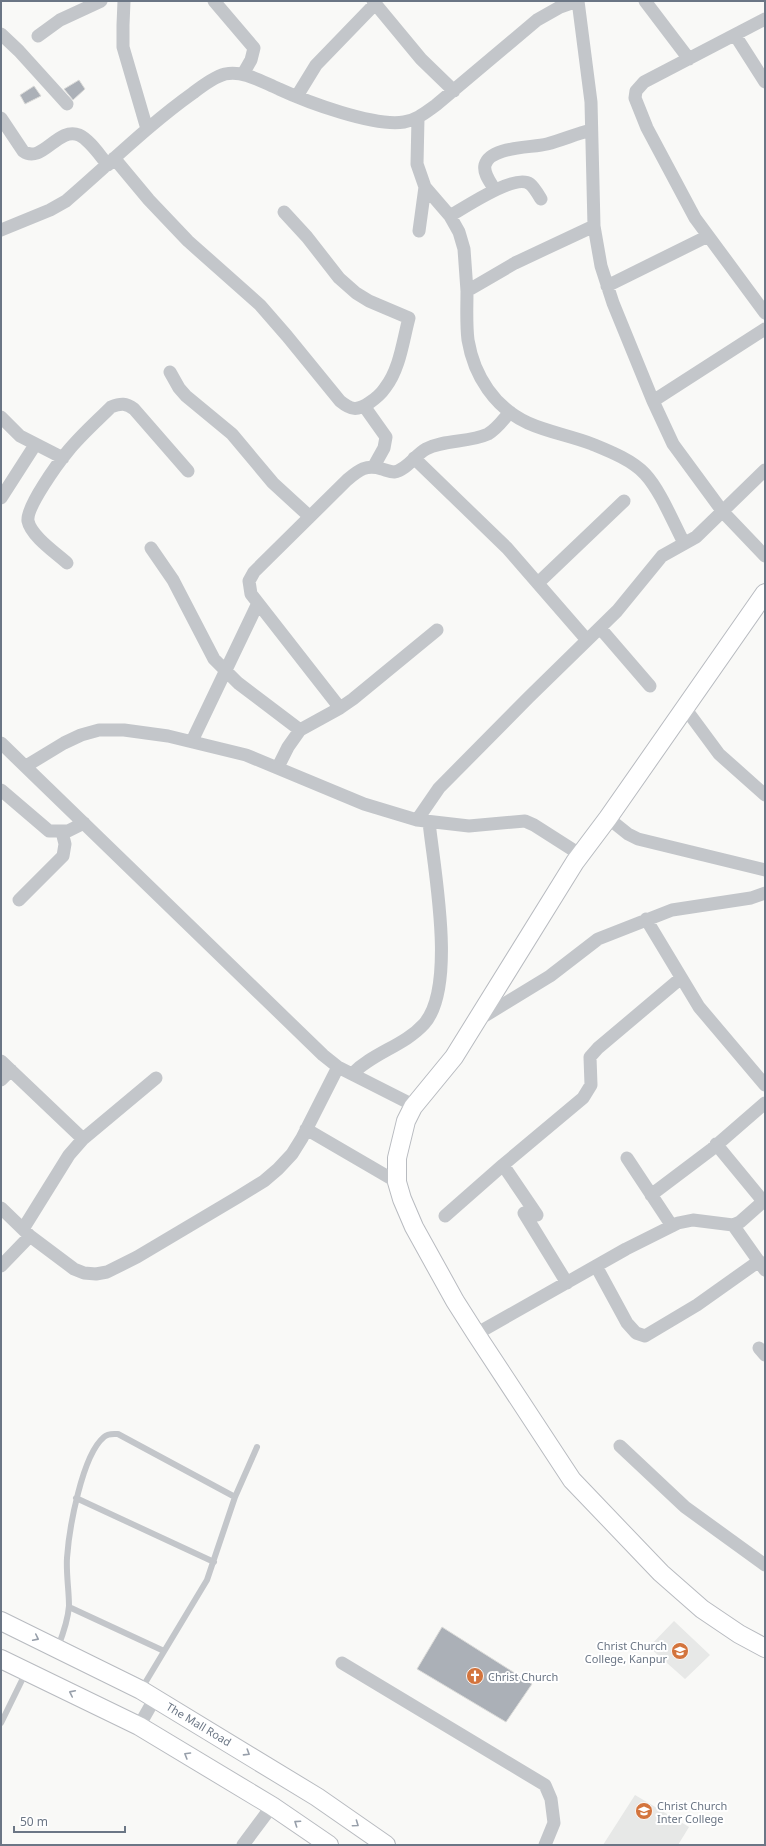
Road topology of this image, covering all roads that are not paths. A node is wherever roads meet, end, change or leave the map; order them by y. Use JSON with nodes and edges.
{"nodes":[{"id":1,"x":101,"y":1,"type":"edge"},
{"id":2,"x":124,"y":1,"type":"edge"},
{"id":3,"x":214,"y":1,"type":"edge"},
{"id":4,"x":577,"y":1,"type":"edge"},
{"id":5,"x":645,"y":1,"type":"edge"},
{"id":6,"x":374,"y":2,"type":"edge"},
{"id":7,"x":765,"y":19,"type":"edge"},
{"id":8,"x":1,"y":34,"type":"edge"},
{"id":9,"x":734,"y":35,"type":"junction"},
{"id":10,"x":38,"y":36,"type":"dead end"},
{"id":11,"x":689,"y":59,"type":"junction"},
{"id":12,"x":243,"y":74,"type":"junction"},
{"id":13,"x":765,"y":82,"type":"edge"},
{"id":14,"x":454,"y":91,"type":"junction"},
{"id":15,"x":298,"y":96,"type":"junction"},
{"id":16,"x":66,"y":104,"type":"dead end"},
{"id":17,"x":1,"y":118,"type":"edge"},
{"id":18,"x":418,"y":118,"type":"junction"},
{"id":19,"x":147,"y":129,"type":"junction"},
{"id":20,"x":591,"y":130,"type":"junction"},
{"id":21,"x":111,"y":161,"type":"junction"},
{"id":22,"x":425,"y":187,"type":"junction"},
{"id":23,"x":495,"y":190,"type":"junction"},
{"id":24,"x":541,"y":199,"type":"dead end"},
{"id":25,"x":284,"y":212,"type":"dead end"},
{"id":26,"x":450,"y":216,"type":"junction"},
{"id":27,"x":594,"y":226,"type":"junction"},
{"id":28,"x":1,"y":230,"type":"edge"},
{"id":29,"x":419,"y":231,"type":"dead end"},
{"id":30,"x":708,"y":236,"type":"junction"},
{"id":31,"x":607,"y":286,"type":"junction"},
{"id":32,"x":467,"y":291,"type":"junction"},
{"id":33,"x":763,"y":306,"type":"edge"},
{"id":34,"x":765,"y":329,"type":"edge"},
{"id":35,"x":170,"y":372,"type":"dead end"},
{"id":36,"x":654,"y":401,"type":"junction"},
{"id":37,"x":364,"y":406,"type":"junction"},
{"id":38,"x":510,"y":412,"type":"junction"},
{"id":39,"x":2,"y":420,"type":"edge"},
{"id":40,"x":35,"y":445,"type":"junction"},
{"id":41,"x":62,"y":458,"type":"junction"},
{"id":42,"x":414,"y":458,"type":"junction"},
{"id":43,"x":374,"y":466,"type":"junction"},
{"id":44,"x":765,"y":470,"type":"edge"},
{"id":45,"x":188,"y":471,"type":"dead end"},
{"id":46,"x":1,"y":498,"type":"edge"},
{"id":47,"x":624,"y":501,"type":"dead end"},
{"id":48,"x":723,"y":512,"type":"junction"},
{"id":49,"x":309,"y":516,"type":"junction"},
{"id":50,"x":684,"y":543,"type":"junction"},
{"id":51,"x":151,"y":548,"type":"dead end"},
{"id":52,"x":765,"y":556,"type":"edge"},
{"id":53,"x":67,"y":563,"type":"dead end"},
{"id":54,"x":538,"y":583,"type":"junction"},
{"id":55,"x":258,"y":603,"type":"junction"},
{"id":56,"x":762,"y":604,"type":"edge"},
{"id":57,"x":600,"y":628,"type":"junction"},
{"id":58,"x":437,"y":630,"type":"dead end"},
{"id":59,"x":587,"y":640,"type":"junction"},
{"id":60,"x":226,"y":670,"type":"junction"},
{"id":61,"x":650,"y":686,"type":"dead end"},
{"id":62,"x":340,"y":708,"type":"junction"},
{"id":63,"x":685,"y":708,"type":"junction"},
{"id":64,"x":300,"y":730,"type":"junction"},
{"id":65,"x":192,"y":741,"type":"junction"},
{"id":66,"x":1,"y":743,"type":"edge"},
{"id":67,"x":26,"y":766,"type":"junction"},
{"id":68,"x":278,"y":767,"type":"junction"},
{"id":69,"x":1,"y":790,"type":"edge"},
{"id":70,"x":765,"y":794,"type":"edge"},
{"id":71,"x":608,"y":818,"type":"junction"},
{"id":72,"x":423,"y":821,"type":"junction"},
{"id":73,"x":84,"y":823,"type":"junction"},
{"id":74,"x":62,"y":832,"type":"junction"},
{"id":75,"x":581,"y":855,"type":"junction"},
{"id":76,"x":765,"y":870,"type":"edge"},
{"id":77,"x":764,"y":894,"type":"edge"},
{"id":78,"x":19,"y":900,"type":"dead end"},
{"id":79,"x":646,"y":919,"type":"junction"},
{"id":80,"x":681,"y":978,"type":"junction"},
{"id":81,"x":476,"y":1021,"type":"junction"},
{"id":82,"x":6,"y":1066,"type":"edge"},
{"id":83,"x":338,"y":1067,"type":"junction"},
{"id":84,"x":352,"y":1074,"type":"junction"},
{"id":85,"x":156,"y":1078,"type":"dead end"},
{"id":86,"x":1,"y":1080,"type":"edge"},
{"id":87,"x":765,"y":1086,"type":"edge"},
{"id":88,"x":765,"y":1103,"type":"edge"},
{"id":89,"x":414,"y":1106,"type":"junction"},
{"id":90,"x":306,"y":1129,"type":"junction"},
{"id":91,"x":83,"y":1139,"type":"junction"},
{"id":92,"x":716,"y":1144,"type":"junction"},
{"id":93,"x":627,"y":1158,"type":"dead end"},
{"id":94,"x":503,"y":1165,"type":"junction"},
{"id":95,"x":397,"y":1182,"type":"junction"},
{"id":96,"x":651,"y":1195,"type":"junction"},
{"id":97,"x":764,"y":1201,"type":"edge"},
{"id":98,"x":1,"y":1208,"type":"edge"},
{"id":99,"x":445,"y":1216,"type":"dead end"},
{"id":100,"x":733,"y":1225,"type":"junction"},
{"id":101,"x":672,"y":1226,"type":"junction"},
{"id":102,"x":27,"y":1232,"type":"junction"},
{"id":103,"x":762,"y":1265,"type":"edge"},
{"id":104,"x":1,"y":1266,"type":"edge"},
{"id":105,"x":596,"y":1266,"type":"junction"},
{"id":106,"x":567,"y":1283,"type":"junction"},
{"id":107,"x":476,"y":1334,"type":"junction"},
{"id":108,"x":620,"y":1446,"type":"dead end"},
{"id":109,"x":256,"y":1447,"type":"dead end"},
{"id":110,"x":235,"y":1497,"type":"junction"},
{"id":111,"x":76,"y":1498,"type":"junction"},
{"id":112,"x":214,"y":1562,"type":"junction"},
{"id":113,"x":765,"y":1565,"type":"edge"},
{"id":114,"x":69,"y":1607,"type":"junction"},
{"id":115,"x":1,"y":1621,"type":"edge"},
{"id":116,"x":765,"y":1648,"type":"edge"},
{"id":117,"x":58,"y":1649,"type":"junction"},
{"id":118,"x":164,"y":1651,"type":"junction"},
{"id":119,"x":2,"y":1663,"type":"edge"},
{"id":120,"x":342,"y":1664,"type":"dead end"},
{"id":121,"x":27,"y":1670,"type":"junction"},
{"id":122,"x":148,"y":1694,"type":"junction"},
{"id":123,"x":1,"y":1722,"type":"edge"},
{"id":124,"x":139,"y":1726,"type":"junction"},
{"id":125,"x":272,"y":1806,"type":"junction"},
{"id":126,"x":243,"y":1845,"type":"edge"},
{"id":127,"x":329,"y":1845,"type":"edge"},
{"id":128,"x":386,"y":1845,"type":"edge"},
{"id":129,"x":545,"y":1845,"type":"edge"}],
"edges":[{"from":1,"to":10,"type":"street"},
{"from":2,"to":19,"type":"street"},
{"from":3,"to":12,"type":"street"},
{"from":4,"to":14,"type":"street"},
{"from":4,"to":20,"type":"street"},
{"from":5,"to":11,"type":"street"},
{"from":6,"to":14,"type":"street"},
{"from":6,"to":15,"type":"street"},
{"from":7,"to":9,"type":"street"},
{"from":8,"to":16,"type":"street"},
{"from":9,"to":11,"type":"street"},
{"from":9,"to":13,"type":"street"},
{"from":11,"to":30,"type":"street"},
{"from":12,"to":15,"type":"street"},
{"from":12,"to":19,"type":"street"},
{"from":14,"to":18,"type":"street"},
{"from":15,"to":18,"type":"street"},
{"from":17,"to":21,"type":"street"},
{"from":18,"to":22,"type":"street"},
{"from":19,"to":21,"type":"street"},
{"from":20,"to":23,"type":"street"},
{"from":20,"to":27,"type":"street"},
{"from":21,"to":28,"type":"street"},
{"from":21,"to":37,"type":"street"},
{"from":22,"to":26,"type":"street"},
{"from":22,"to":29,"type":"street"},
{"from":23,"to":24,"type":"street"},
{"from":23,"to":26,"type":"street"},
{"from":25,"to":37,"type":"street"},
{"from":26,"to":32,"type":"street"},
{"from":27,"to":31,"type":"street"},
{"from":27,"to":32,"type":"street"},
{"from":30,"to":31,"type":"street"},
{"from":30,"to":33,"type":"street"},
{"from":31,"to":36,"type":"street"},
{"from":32,"to":38,"type":"street"},
{"from":34,"to":36,"type":"street"},
{"from":35,"to":49,"type":"street"},
{"from":36,"to":48,"type":"street"},
{"from":37,"to":43,"type":"street"},
{"from":38,"to":42,"type":"street"},
{"from":38,"to":50,"type":"street"},
{"from":39,"to":40,"type":"street"},
{"from":40,"to":41,"type":"street"},
{"from":40,"to":46,"type":"street"},
{"from":41,"to":45,"type":"street"},
{"from":41,"to":53,"type":"street"},
{"from":42,"to":43,"type":"street"},
{"from":42,"to":54,"type":"street"},
{"from":43,"to":49,"type":"street"},
{"from":44,"to":48,"type":"street"},
{"from":47,"to":54,"type":"street"},
{"from":48,"to":50,"type":"street"},
{"from":48,"to":52,"type":"street"},
{"from":49,"to":55,"type":"street"},
{"from":50,"to":57,"type":"street"},
{"from":51,"to":60,"type":"street"},
{"from":54,"to":59,"type":"street"},
{"from":55,"to":60,"type":"street"},
{"from":55,"to":62,"type":"street"},
{"from":56,"to":63,"type":"street"},
{"from":57,"to":59,"type":"street"},
{"from":57,"to":61,"type":"street"},
{"from":58,"to":62,"type":"street"},
{"from":59,"to":72,"type":"street"},
{"from":60,"to":64,"type":"street"},
{"from":60,"to":65,"type":"street"},
{"from":62,"to":64,"type":"street"},
{"from":63,"to":70,"type":"street"},
{"from":63,"to":71,"type":"street"},
{"from":64,"to":68,"type":"street"},
{"from":65,"to":67,"type":"street"},
{"from":65,"to":68,"type":"street"},
{"from":66,"to":67,"type":"street"},
{"from":67,"to":73,"type":"street"},
{"from":68,"to":72,"type":"street"},
{"from":69,"to":74,"type":"street"},
{"from":71,"to":75,"type":"street"},
{"from":71,"to":76,"type":"street"},
{"from":72,"to":75,"type":"street"},
{"from":72,"to":84,"type":"street"},
{"from":73,"to":74,"type":"street"},
{"from":73,"to":83,"type":"street"},
{"from":74,"to":78,"type":"street"},
{"from":75,"to":81,"type":"street"},
{"from":77,"to":79,"type":"street"},
{"from":79,"to":80,"type":"street"},
{"from":79,"to":81,"type":"street"},
{"from":80,"to":87,"type":"street"},
{"from":80,"to":94,"type":"street"},
{"from":81,"to":89,"type":"street"},
{"from":82,"to":86,"type":"street"},
{"from":82,"to":91,"type":"street"},
{"from":83,"to":84,"type":"street"},
{"from":83,"to":90,"type":"street"},
{"from":84,"to":89,"type":"street"},
{"from":85,"to":91,"type":"street"},
{"from":88,"to":92,"type":"street"},
{"from":89,"to":95,"type":"street"},
{"from":90,"to":95,"type":"street"},
{"from":90,"to":102,"type":"street"},
{"from":91,"to":102,"type":"street"},
{"from":92,"to":96,"type":"street"},
{"from":92,"to":97,"type":"street"},
{"from":93,"to":96,"type":"street"},
{"from":94,"to":99,"type":"street"},
{"from":94,"to":106,"type":"street"},
{"from":95,"to":107,"type":"street"},
{"from":96,"to":101,"type":"street"},
{"from":97,"to":100,"type":"street"},
{"from":98,"to":102,"type":"street"},
{"from":100,"to":101,"type":"street"},
{"from":100,"to":103,"type":"street"},
{"from":101,"to":105,"type":"street"},
{"from":102,"to":104,"type":"street"},
{"from":103,"to":105,"type":"street"},
{"from":105,"to":106,"type":"street"},
{"from":106,"to":107,"type":"street"},
{"from":107,"to":116,"type":"street"},
{"from":108,"to":113,"type":"street"},
{"from":109,"to":110,"type":"lane"},
{"from":110,"to":111,"type":"lane"},
{"from":110,"to":112,"type":"lane"},
{"from":111,"to":112,"type":"lane"},
{"from":111,"to":114,"type":"lane"},
{"from":112,"to":118,"type":"lane"},
{"from":114,"to":117,"type":"lane"},
{"from":114,"to":118,"type":"lane"},
{"from":115,"to":117,"type":"street","name":"The Mall Road","one_way":true},
{"from":117,"to":122,"type":"street","name":"The Mall Road"},
{"from":118,"to":122,"type":"lane"},
{"from":119,"to":121,"type":"street"},
{"from":120,"to":129,"type":"street"},
{"from":121,"to":123,"type":"lane"},
{"from":124,"to":121,"type":"street","one_way":true},
{"from":122,"to":124,"type":"street"},
{"from":122,"to":128,"type":"street","name":"The Mall Road","one_way":true},
{"from":125,"to":124,"type":"street","one_way":true},
{"from":125,"to":126,"type":"street"},
{"from":127,"to":125,"type":"street","one_way":true}]}
